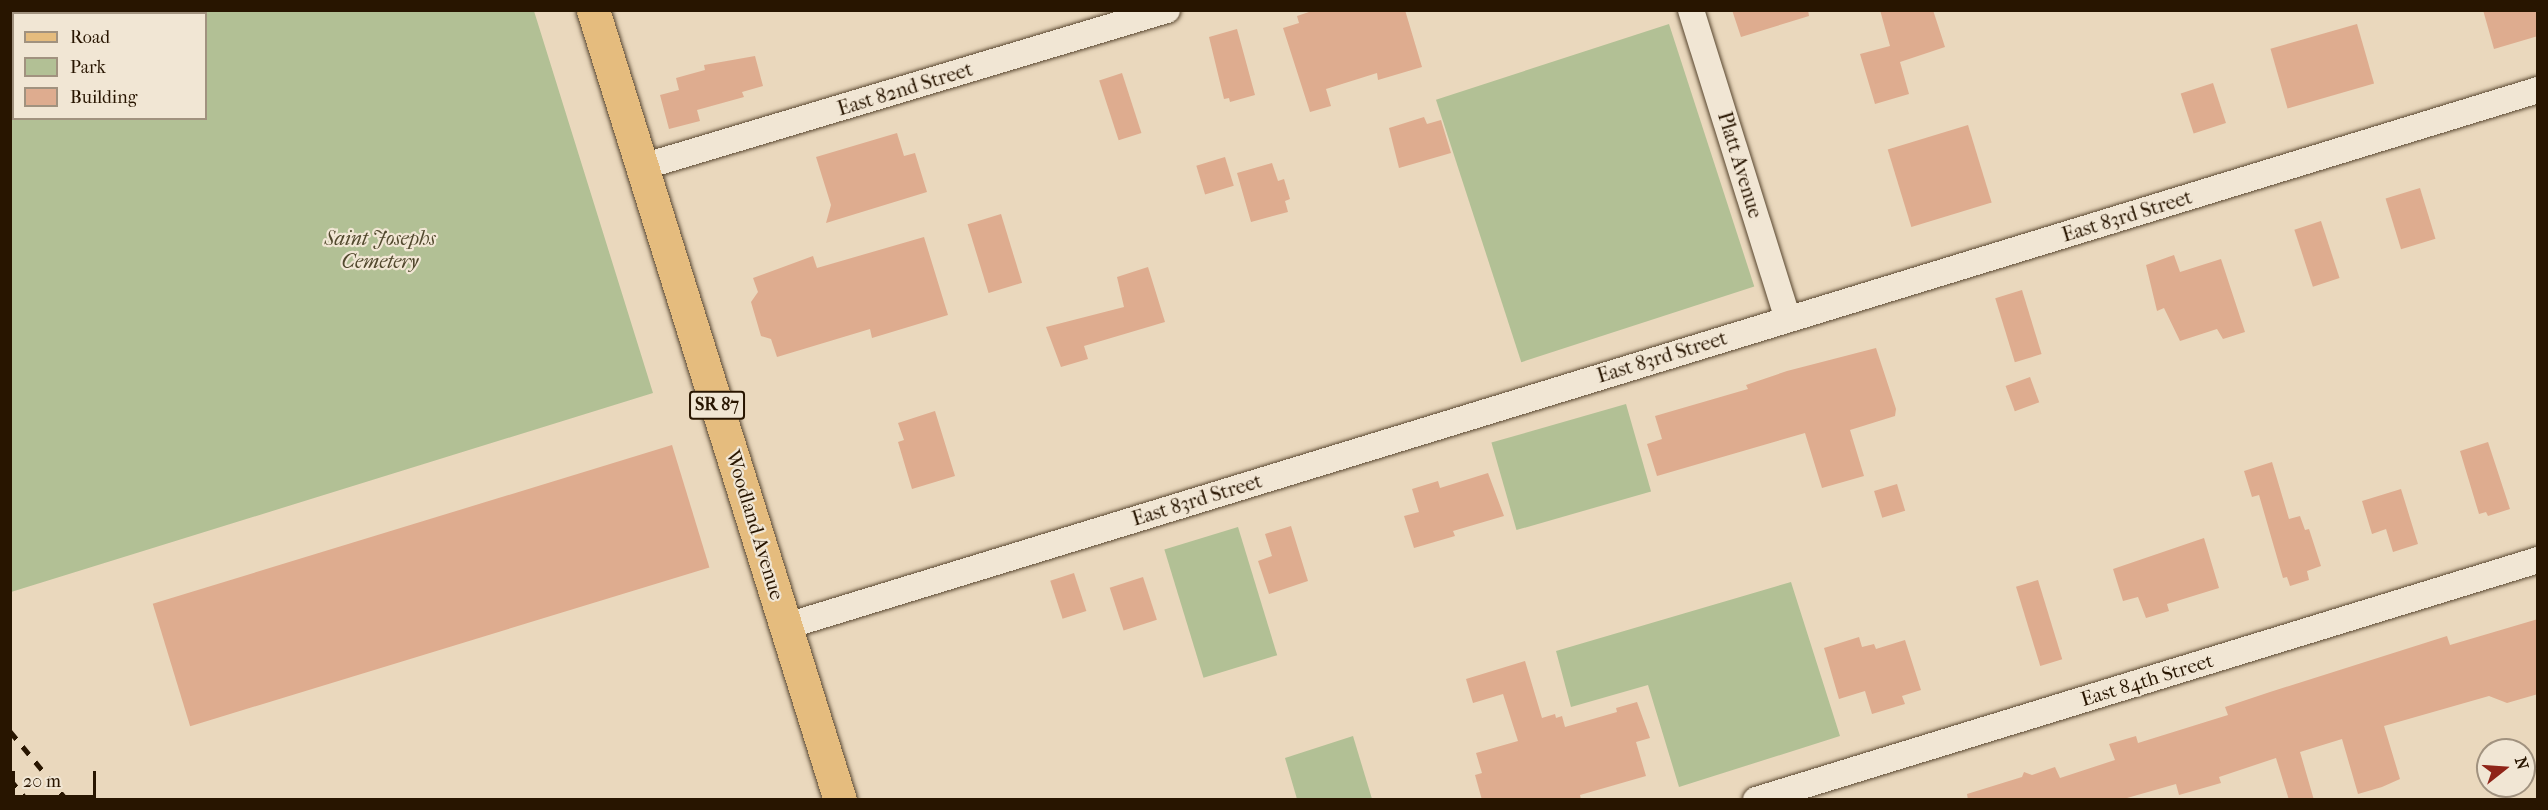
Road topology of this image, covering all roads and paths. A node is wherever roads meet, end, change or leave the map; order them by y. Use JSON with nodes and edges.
{"nodes":[{"id":1,"x":593,"y":10,"type":"edge"},
{"id":2,"x":1167,"y":10,"type":"edge"},
{"id":3,"x":1691,"y":10,"type":"edge"},
{"id":4,"x":2538,"y":90,"type":"edge"},
{"id":5,"x":642,"y":167,"type":"junction"},
{"id":6,"x":1788,"y":319,"type":"junction"},
{"id":7,"x":2538,"y":560,"type":"edge"},
{"id":8,"x":787,"y":626,"type":"junction"},
{"id":9,"x":840,"y":800,"type":"edge"},
{"id":10,"x":1756,"y":800,"type":"edge"}],
"edges":[{"from":1,"to":5,"type":"main road","name":"Woodland Avenue","number":"SR 87"},
{"from":2,"to":5,"type":"street","name":"East 82nd Street"},
{"from":3,"to":6,"type":"street","name":"Platt Avenue"},
{"from":4,"to":6,"type":"street","name":"East 83rd Street"},
{"from":5,"to":8,"type":"main road","name":"Woodland Avenue","number":"SR 87"},
{"from":6,"to":8,"type":"street","name":"East 83rd Street"},
{"from":7,"to":10,"type":"street","name":"East 84th Street"},
{"from":8,"to":9,"type":"main road","name":"Woodland Avenue","number":"SR 87"}]}
